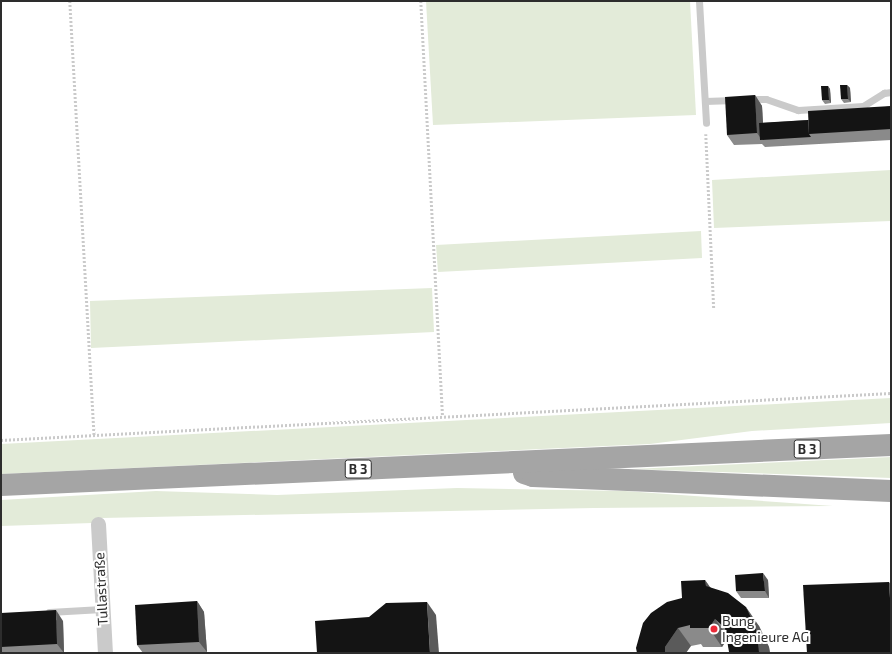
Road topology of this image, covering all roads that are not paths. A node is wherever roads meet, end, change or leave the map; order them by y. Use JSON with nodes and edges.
{"nodes":[{"id":1,"x":699,"y":1,"type":"edge"},
{"id":2,"x":891,"y":92,"type":"edge"},
{"id":3,"x":705,"y":101,"type":"junction"},
{"id":4,"x":706,"y":123,"type":"road end"},
{"id":5,"x":891,"y":445,"type":"edge"},
{"id":6,"x":499,"y":464,"type":"junction"},
{"id":7,"x":1,"y":485,"type":"edge"},
{"id":8,"x":891,"y":491,"type":"edge"},
{"id":9,"x":98,"y":524,"type":"dead end"},
{"id":10,"x":102,"y":609,"type":"junction"},
{"id":11,"x":40,"y":612,"type":"edge"},
{"id":12,"x":104,"y":653,"type":"edge"}],
"edges":[{"from":1,"to":3,"type":"lane"},
{"from":2,"to":3,"type":"lane"},
{"from":3,"to":4,"type":"lane"},
{"from":5,"to":6,"type":"main road","number":"B 3"},
{"from":6,"to":7,"type":"main road","number":"B 3"},
{"from":6,"to":8,"type":"main road"},
{"from":9,"to":10,"type":"street","name":"Tullastraße"},
{"from":10,"to":11,"type":"lane"},
{"from":10,"to":12,"type":"street","name":"Tullastraße"}]}
